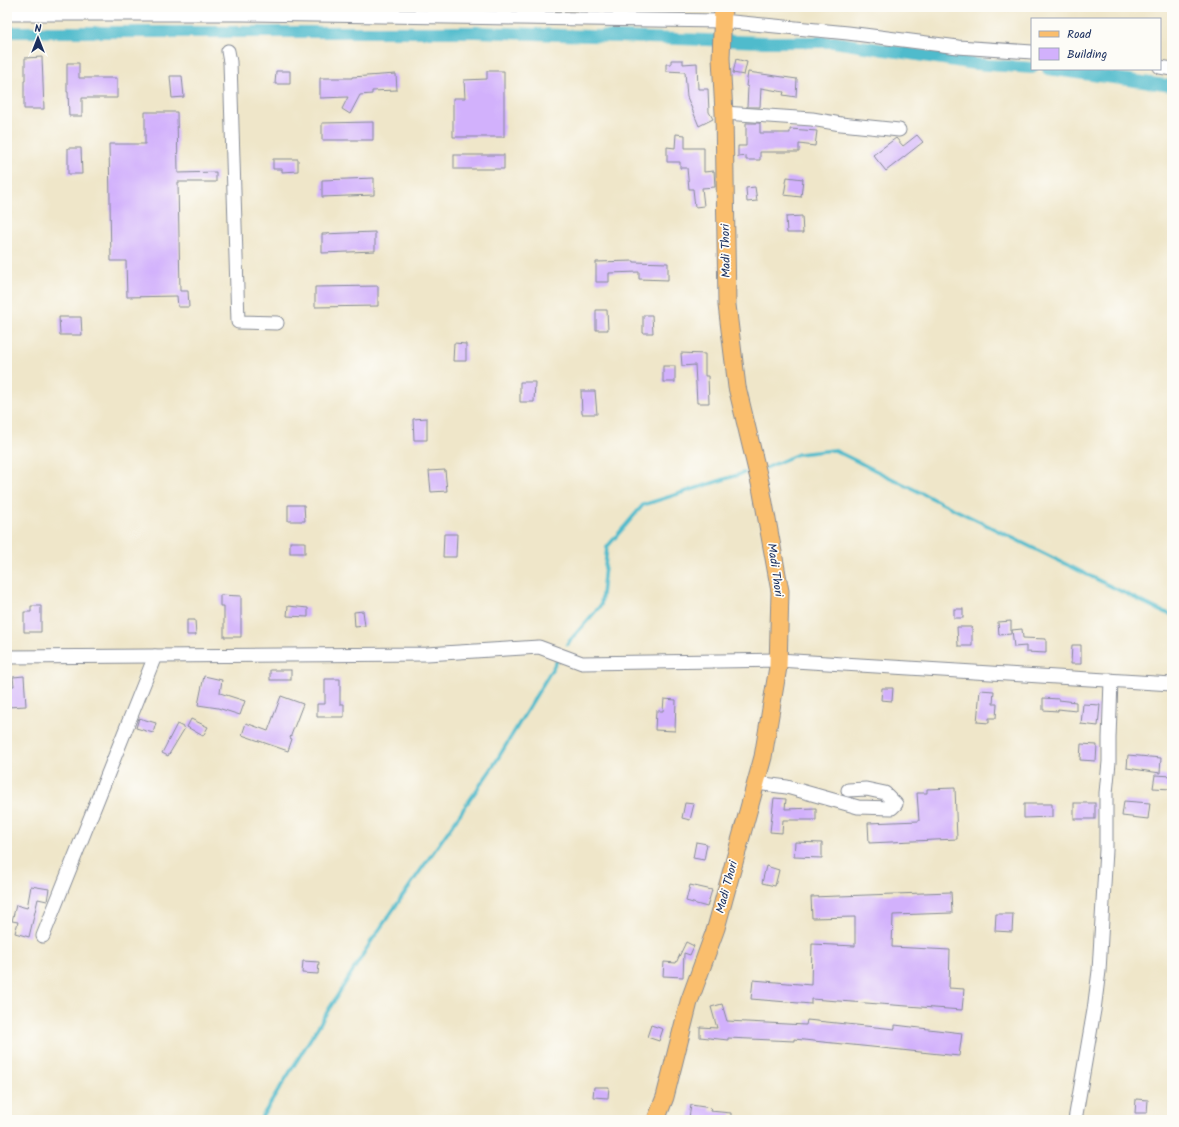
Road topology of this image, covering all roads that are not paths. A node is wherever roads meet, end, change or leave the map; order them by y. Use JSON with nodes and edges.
{"nodes":[{"id":1,"x":113,"y":10,"type":"edge"},
{"id":2,"x":341,"y":11,"type":"edge"},
{"id":3,"x":7,"y":14,"type":"edge"},
{"id":4,"x":722,"y":20,"type":"edge"},
{"id":5,"x":228,"y":51,"type":"dead end"},
{"id":6,"x":1031,"y":52,"type":"edge"},
{"id":7,"x":1161,"y":67,"type":"edge"},
{"id":8,"x":1172,"y":69,"type":"edge"},
{"id":9,"x":724,"y":113,"type":"junction"},
{"id":10,"x":899,"y":130,"type":"dead end"},
{"id":11,"x":277,"y":323,"type":"dead end"},
{"id":12,"x":155,"y":656,"type":"junction"},
{"id":13,"x":7,"y":657,"type":"edge"},
{"id":14,"x":778,"y":660,"type":"junction"},
{"id":15,"x":1111,"y":680,"type":"junction"},
{"id":16,"x":1172,"y":684,"type":"edge"},
{"id":17,"x":756,"y":783,"type":"junction"},
{"id":18,"x":848,"y":790,"type":"dead end"},
{"id":19,"x":43,"y":936,"type":"dead end"},
{"id":20,"x":656,"y":1120,"type":"edge"},
{"id":21,"x":1075,"y":1120,"type":"edge"}],
"edges":[{"from":1,"to":2,"type":"street"},
{"from":1,"to":3,"type":"street"},
{"from":2,"to":4,"type":"street"},
{"from":4,"to":6,"type":"street"},
{"from":4,"to":9,"type":"main road","name":"Madi Thori"},
{"from":5,"to":11,"type":"street"},
{"from":7,"to":8,"type":"street"},
{"from":9,"to":10,"type":"street"},
{"from":9,"to":14,"type":"main road","name":"Madi Thori"},
{"from":12,"to":13,"type":"street"},
{"from":12,"to":14,"type":"street"},
{"from":12,"to":19,"type":"street"},
{"from":14,"to":15,"type":"street"},
{"from":14,"to":17,"type":"main road","name":"Madi Thori"},
{"from":15,"to":16,"type":"street"},
{"from":15,"to":21,"type":"street"},
{"from":17,"to":18,"type":"street"},
{"from":17,"to":20,"type":"main road","name":"Madi Thori"}]}
